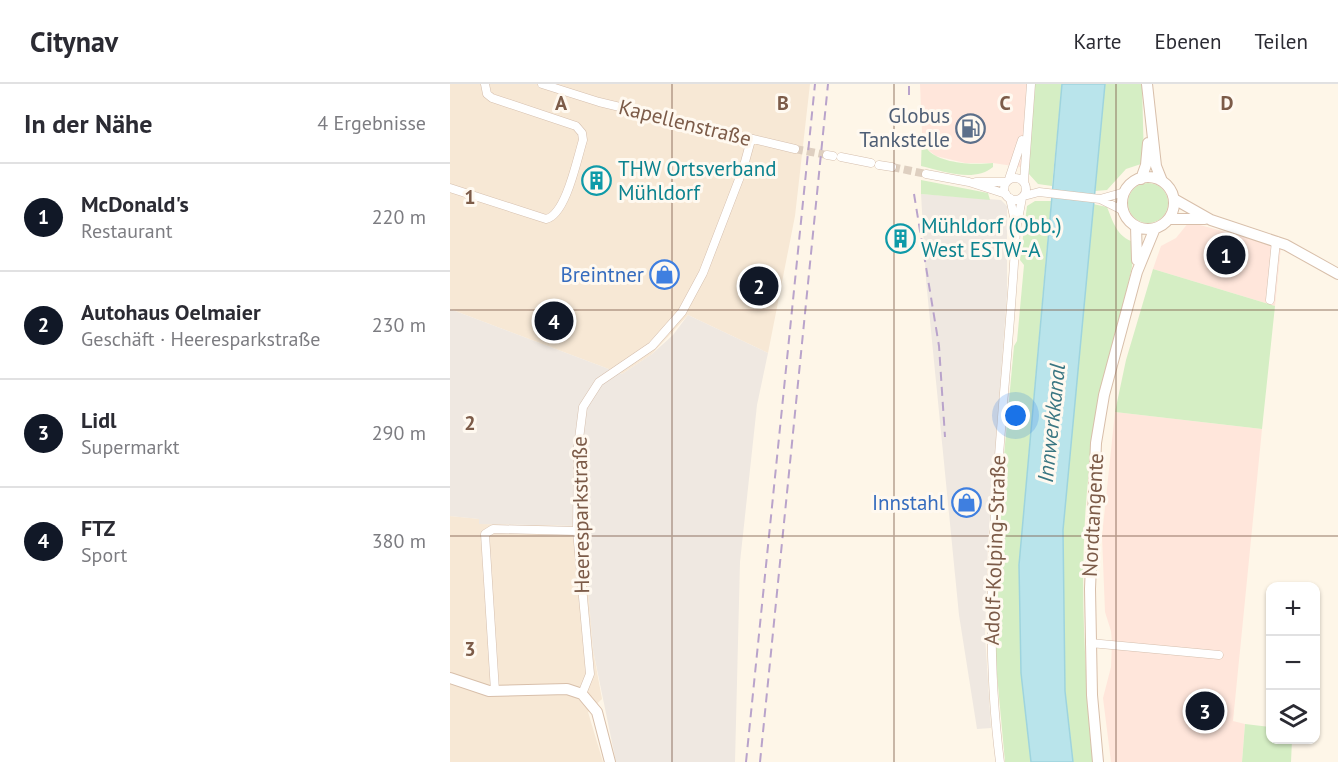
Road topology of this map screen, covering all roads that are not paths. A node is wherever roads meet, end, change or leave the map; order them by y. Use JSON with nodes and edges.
{"nodes":[{"id":1,"x":485,"y":84,"type":"edge"},
{"id":2,"x":542,"y":84,"type":"edge"},
{"id":3,"x":1031,"y":84,"type":"edge"},
{"id":4,"x":1147,"y":84,"type":"edge"},
{"id":5,"x":562,"y":87,"type":"edge"},
{"id":6,"x":1028,"y":113,"type":"junction"},
{"id":7,"x":1150,"y":125,"type":"junction"},
{"id":8,"x":751,"y":140,"type":"junction"},
{"id":9,"x":795,"y":149,"type":"tunnel mouth"},
{"id":10,"x":834,"y":156,"type":"tunnel mouth"},
{"id":11,"x":892,"y":167,"type":"tunnel mouth"},
{"id":12,"x":926,"y":174,"type":"tunnel mouth"},
{"id":13,"x":1141,"y":179,"type":"junction"},
{"id":14,"x":1008,"y":181,"type":"junction"},
{"id":15,"x":1162,"y":181,"type":"junction"},
{"id":16,"x":969,"y":182,"type":"junction"},
{"id":17,"x":1025,"y":183,"type":"junction"},
{"id":18,"x":450,"y":188,"type":"edge"},
{"id":19,"x":1040,"y":192,"type":"junction"},
{"id":20,"x":1125,"y":192,"type":"junction"},
{"id":21,"x":1008,"y":196,"type":"junction"},
{"id":22,"x":1023,"y":197,"type":"junction"},
{"id":23,"x":1100,"y":199,"type":"junction"},
{"id":24,"x":1174,"y":199,"type":"junction"},
{"id":25,"x":1124,"y":212,"type":"junction"},
{"id":26,"x":1169,"y":219,"type":"junction"},
{"id":27,"x":1211,"y":220,"type":"junction"},
{"id":28,"x":1136,"y":226,"type":"junction"},
{"id":29,"x":1155,"y":228,"type":"junction"},
{"id":30,"x":1016,"y":230,"type":"junction"},
{"id":31,"x":1276,"y":241,"type":"junction"},
{"id":32,"x":1137,"y":272,"type":"junction"},
{"id":33,"x":1338,"y":273,"type":"edge"},
{"id":34,"x":1270,"y":300,"type":"dead end"},
{"id":35,"x":577,"y":531,"type":"junction"},
{"id":36,"x":1090,"y":643,"type":"junction"},
{"id":37,"x":1219,"y":655,"type":"dead end"},
{"id":38,"x":450,"y":678,"type":"edge"},
{"id":39,"x":495,"y":692,"type":"junction"},
{"id":40,"x":582,"y":694,"type":"junction"},
{"id":41,"x":610,"y":762,"type":"edge"},
{"id":42,"x":1000,"y":762,"type":"edge"},
{"id":43,"x":1098,"y":762,"type":"edge"}],
"edges":[{"from":1,"to":18,"type":"street"},
{"from":2,"to":5,"type":"street","name":"Kapellenstraße"},
{"from":3,"to":6,"type":"street"},
{"from":4,"to":7,"type":"main road"},
{"from":5,"to":8,"type":"street","name":"Kapellenstraße"},
{"from":6,"to":14,"type":"street","name":"Adolf-Kolping-Straße"},
{"from":6,"to":17,"type":"street","name":"Adolf-Kolping-Straße"},
{"from":7,"to":13,"type":"main road"},
{"from":7,"to":15,"type":"main road"},
{"from":8,"to":9,"type":"street","name":"Kapellenstraße"},
{"from":8,"to":35,"type":"street","name":"Heeresparkstraße"},
{"from":10,"to":11,"type":"street"},
{"from":12,"to":16,"type":"street"},
{"from":13,"to":15,"type":"main road"},
{"from":13,"to":20,"type":"main road"},
{"from":14,"to":16,"type":"street"},
{"from":14,"to":17,"type":"street"},
{"from":14,"to":21,"type":"street","name":"Adolf-Kolping-Straße"},
{"from":15,"to":24,"type":"main road"},
{"from":16,"to":21,"type":"street"},
{"from":17,"to":19,"type":"street"},
{"from":17,"to":22,"type":"street","name":"Adolf-Kolping-Straße"},
{"from":19,"to":22,"type":"street"},
{"from":19,"to":23,"type":"street"},
{"from":20,"to":23,"type":"street"},
{"from":20,"to":25,"type":"main road"},
{"from":21,"to":22,"type":"street"},
{"from":21,"to":30,"type":"street","name":"Adolf-Kolping-Straße"},
{"from":22,"to":30,"type":"street","name":"Adolf-Kolping-Straße"},
{"from":23,"to":25,"type":"street"},
{"from":24,"to":26,"type":"main road"},
{"from":24,"to":27,"type":"main road"},
{"from":25,"to":28,"type":"main road"},
{"from":26,"to":27,"type":"main road"},
{"from":26,"to":29,"type":"main road"},
{"from":27,"to":31,"type":"main road"},
{"from":28,"to":29,"type":"main road"},
{"from":28,"to":32,"type":"main road","name":"Nordtangente"},
{"from":29,"to":32,"type":"main road","name":"Nordtangente"},
{"from":30,"to":42,"type":"street","name":"Adolf-Kolping-Straße"},
{"from":31,"to":33,"type":"main road"},
{"from":31,"to":34,"type":"street"},
{"from":32,"to":36,"type":"main road","name":"Nordtangente"},
{"from":35,"to":39,"type":"street"},
{"from":35,"to":40,"type":"street","name":"Heeresparkstraße"},
{"from":36,"to":37,"type":"street"},
{"from":36,"to":43,"type":"main road","name":"Nordtangente"},
{"from":38,"to":39,"type":"main road"},
{"from":39,"to":40,"type":"main road"},
{"from":40,"to":41,"type":"main road"}]}
